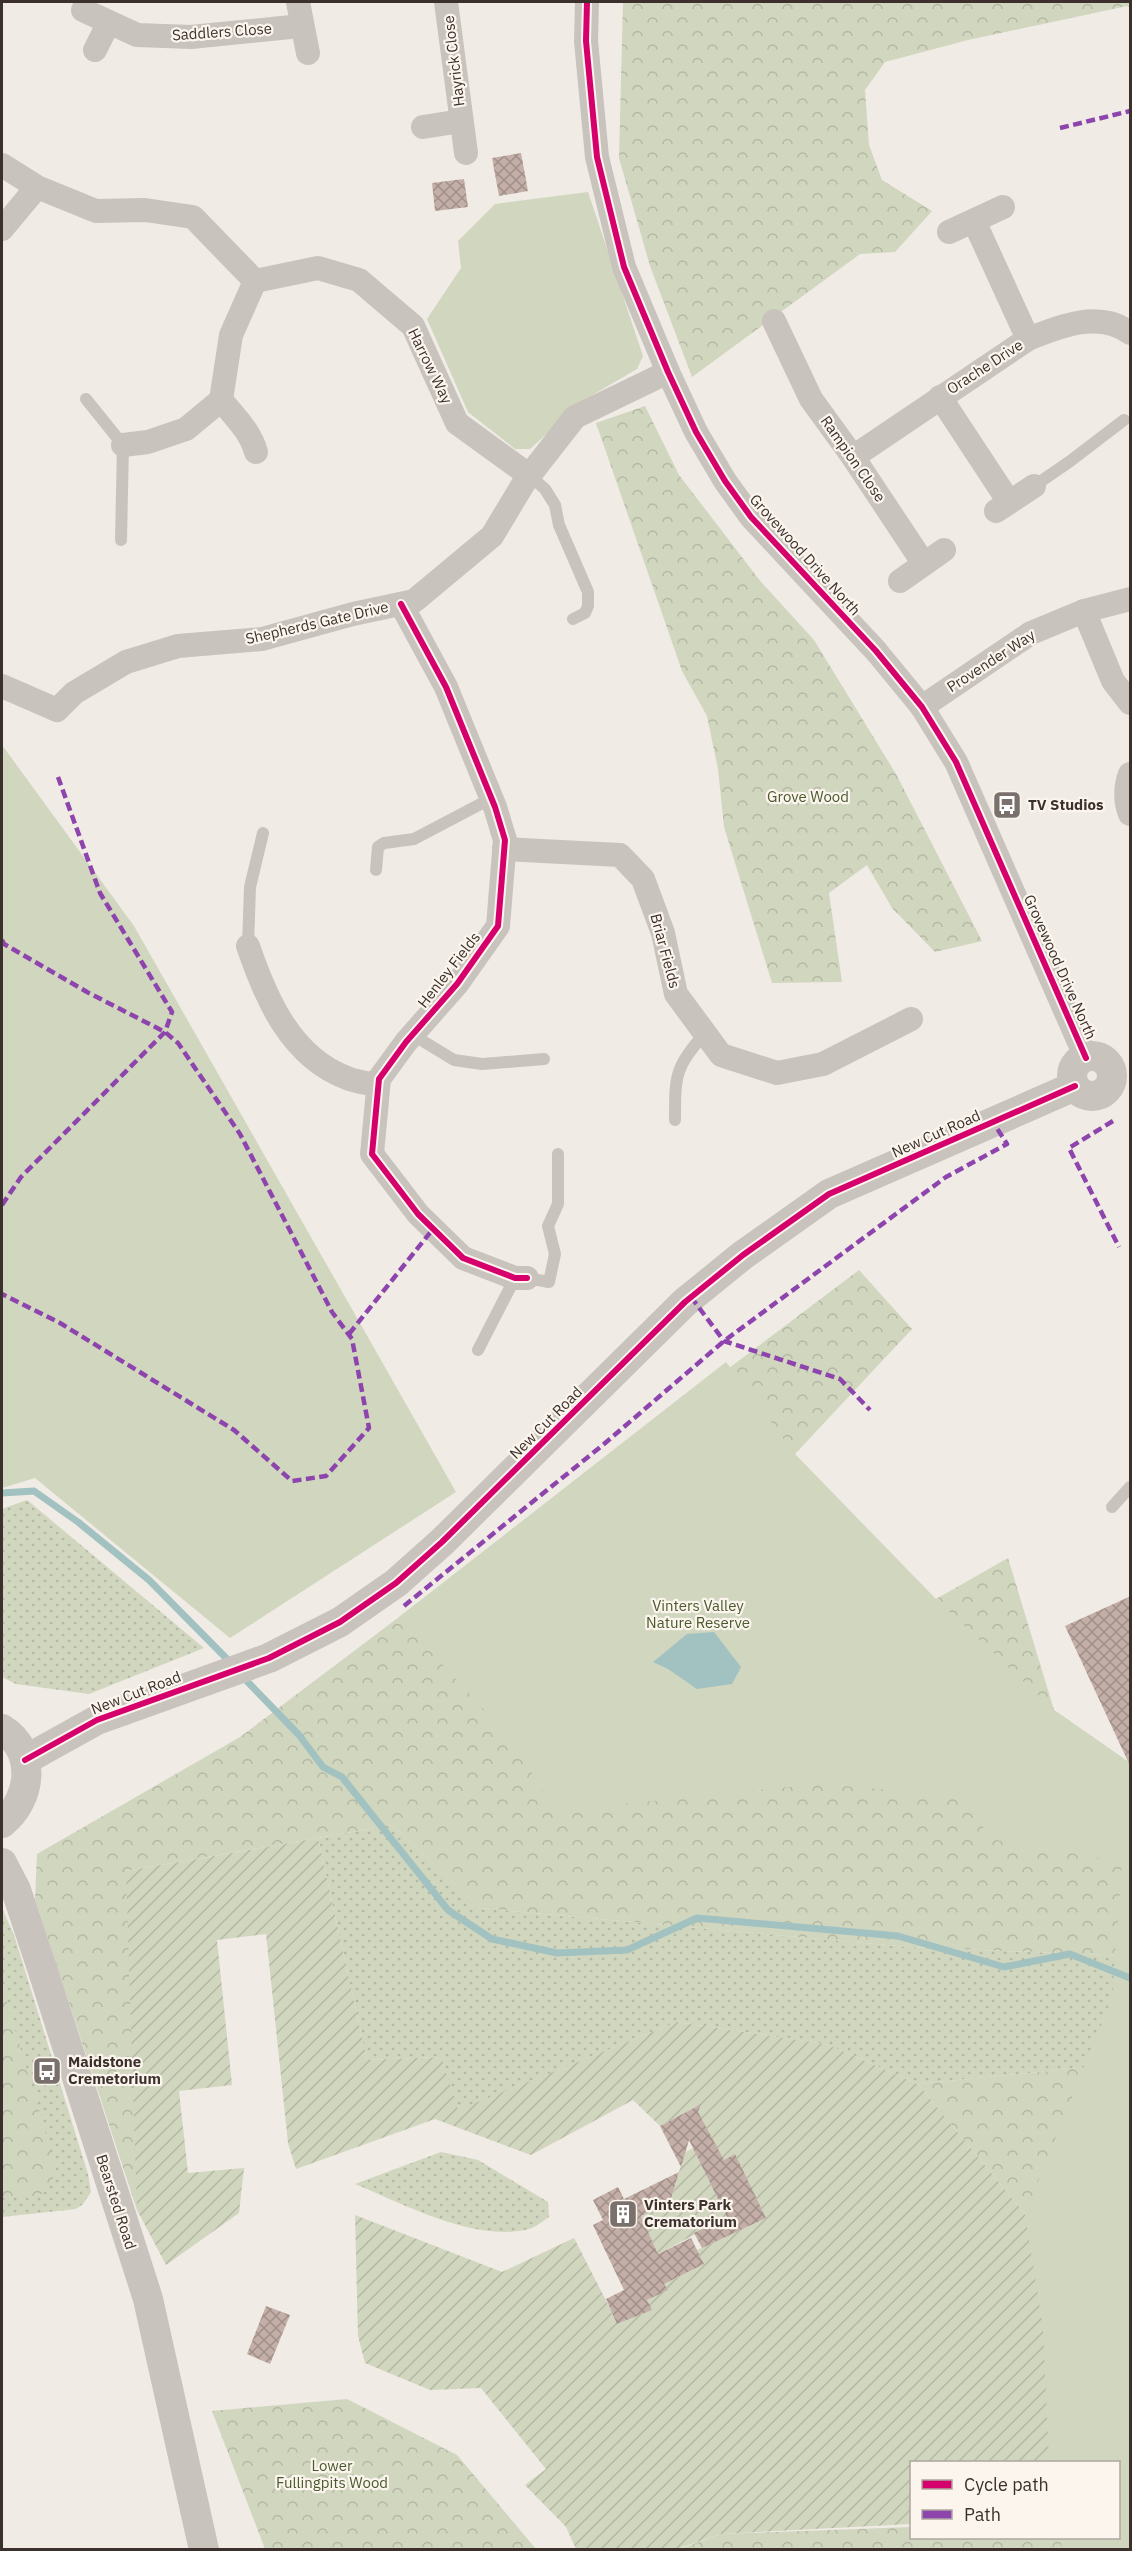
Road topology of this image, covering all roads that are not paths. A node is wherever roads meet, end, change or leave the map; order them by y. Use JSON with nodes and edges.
{"nodes":[{"id":1,"x":298,"y":2,"type":"edge"},
{"id":2,"x":447,"y":2,"type":"edge"},
{"id":3,"x":587,"y":2,"type":"edge"},
{"id":4,"x":83,"y":10,"type":"dead end"},
{"id":5,"x":109,"y":22,"type":"junction"},
{"id":6,"x":302,"y":26,"type":"junction"},
{"id":7,"x":95,"y":50,"type":"dead end"},
{"id":8,"x":308,"y":52,"type":"dead end"},
{"id":9,"x":461,"y":121,"type":"junction"},
{"id":10,"x":423,"y":128,"type":"dead end"},
{"id":11,"x":466,"y":153,"type":"dead end"},
{"id":12,"x":2,"y":165,"type":"edge"},
{"id":13,"x":37,"y":187,"type":"junction"},
{"id":14,"x":1003,"y":207,"type":"dead end"},
{"id":15,"x":974,"y":220,"type":"junction"},
{"id":16,"x":2,"y":229,"type":"edge"},
{"id":17,"x":949,"y":232,"type":"dead end"},
{"id":18,"x":255,"y":281,"type":"junction"},
{"id":19,"x":774,"y":321,"type":"dead end"},
{"id":20,"x":1131,"y":333,"type":"edge"},
{"id":21,"x":1028,"y":339,"type":"junction"},
{"id":22,"x":668,"y":372,"type":"junction"},
{"id":23,"x":940,"y":397,"type":"junction"},
{"id":24,"x":86,"y":399,"type":"dead end"},
{"id":25,"x":221,"y":400,"type":"junction"},
{"id":26,"x":1124,"y":420,"type":"dead end"},
{"id":27,"x":123,"y":445,"type":"junction"},
{"id":28,"x":256,"y":452,"type":"dead end"},
{"id":29,"x":854,"y":457,"type":"junction"},
{"id":30,"x":530,"y":476,"type":"junction"},
{"id":31,"x":1034,"y":486,"type":"joint"},
{"id":32,"x":121,"y":540,"type":"dead end"},
{"id":33,"x":944,"y":550,"type":"dead end"},
{"id":34,"x":924,"y":564,"type":"junction"},
{"id":35,"x":900,"y":581,"type":"dead end"},
{"id":36,"x":1131,"y":599,"type":"edge"},
{"id":37,"x":400,"y":604,"type":"junction"},
{"id":38,"x":1084,"y":611,"type":"junction"},
{"id":39,"x":573,"y":619,"type":"dead end"},
{"id":40,"x":2,"y":686,"type":"edge"},
{"id":41,"x":1131,"y":703,"type":"edge"},
{"id":42,"x":922,"y":707,"type":"junction"},
{"id":43,"x":1131,"y":774,"type":"edge"},
{"id":44,"x":492,"y":798,"type":"junction"},
{"id":45,"x":1131,"y":814,"type":"edge"},
{"id":46,"x":263,"y":834,"type":"dead end"},
{"id":47,"x":504,"y":849,"type":"junction"},
{"id":48,"x":376,"y":870,"type":"dead end"},
{"id":49,"x":248,"y":946,"type":"joint"},
{"id":50,"x":910,"y":1019,"type":"dead end"},
{"id":51,"x":705,"y":1033,"type":"junction"},
{"id":52,"x":413,"y":1035,"type":"junction"},
{"id":53,"x":544,"y":1059,"type":"dead end"},
{"id":54,"x":1109,"y":1064,"type":"edge"},
{"id":55,"x":378,"y":1085,"type":"junction"},
{"id":56,"x":675,"y":1119,"type":"dead end"},
{"id":57,"x":558,"y":1154,"type":"dead end"},
{"id":58,"x":521,"y":1278,"type":"junction"},
{"id":59,"x":478,"y":1350,"type":"dead end"},
{"id":60,"x":1131,"y":1487,"type":"edge"},
{"id":61,"x":1112,"y":1507,"type":"dead end"},
{"id":62,"x":2,"y":1729,"type":"edge"},
{"id":63,"x":25,"y":1760,"type":"junction"},
{"id":64,"x":2,"y":1823,"type":"edge"},
{"id":65,"x":2,"y":1863,"type":"edge"},
{"id":66,"x":204,"y":2550,"type":"edge"}],
"edges":[{"from":1,"to":6,"type":"street"},
{"from":2,"to":9,"type":"street","name":"Hayrick Close"},
{"from":3,"to":22,"type":"street","name":"Grovewood Drive North"},
{"from":4,"to":5,"type":"street","name":"Saddlers Close"},
{"from":5,"to":6,"type":"street","name":"Saddlers Close"},
{"from":5,"to":7,"type":"street"},
{"from":6,"to":8,"type":"street"},
{"from":9,"to":10,"type":"street","name":"Hayrick Close"},
{"from":9,"to":11,"type":"street","name":"Hayrick Close"},
{"from":12,"to":13,"type":"street"},
{"from":13,"to":16,"type":"street"},
{"from":13,"to":18,"type":"street"},
{"from":14,"to":15,"type":"street"},
{"from":15,"to":17,"type":"street"},
{"from":15,"to":21,"type":"street"},
{"from":18,"to":25,"type":"street"},
{"from":18,"to":30,"type":"street","name":"Harrow Way"},
{"from":19,"to":29,"type":"street","name":"Rampion Close"},
{"from":20,"to":21,"type":"street","name":"Orache Drive"},
{"from":21,"to":23,"type":"street","name":"Orache Drive"},
{"from":22,"to":30,"type":"street","name":"Shepherds Gate Drive"},
{"from":22,"to":42,"type":"street","name":"Grovewood Drive North"},
{"from":23,"to":29,"type":"street","name":"Orache Drive"},
{"from":23,"to":31,"type":"street"},
{"from":24,"to":27,"type":"lane"},
{"from":25,"to":27,"type":"street"},
{"from":25,"to":28,"type":"street"},
{"from":26,"to":31,"type":"lane"},
{"from":27,"to":32,"type":"lane"},
{"from":29,"to":34,"type":"street","name":"Rampion Close"},
{"from":30,"to":37,"type":"street","name":"Shepherds Gate Drive"},
{"from":30,"to":39,"type":"lane"},
{"from":33,"to":34,"type":"street"},
{"from":34,"to":35,"type":"street"},
{"from":36,"to":38,"type":"street","name":"Provender Way"},
{"from":37,"to":40,"type":"street","name":"Shepherds Gate Drive"},
{"from":37,"to":44,"type":"street","name":"Henley Fields"},
{"from":38,"to":41,"type":"street"},
{"from":38,"to":42,"type":"street","name":"Provender Way"},
{"from":42,"to":54,"type":"street","name":"Grovewood Drive North"},
{"from":43,"to":45,"type":"street"},
{"from":44,"to":47,"type":"street","name":"Henley Fields"},
{"from":44,"to":48,"type":"lane"},
{"from":46,"to":49,"type":"lane"},
{"from":47,"to":51,"type":"street","name":"Briar Fields"},
{"from":47,"to":52,"type":"street","name":"Henley Fields"},
{"from":49,"to":55,"type":"street"},
{"from":50,"to":51,"type":"street","name":"Briar Fields"},
{"from":51,"to":56,"type":"lane"},
{"from":52,"to":53,"type":"lane"},
{"from":52,"to":55,"type":"street","name":"Henley Fields"},
{"from":54,"to":63,"type":"street","name":"New Cut Road"},
{"from":55,"to":58,"type":"street","name":"Henley Fields"},
{"from":57,"to":58,"type":"lane"},
{"from":58,"to":59,"type":"lane"},
{"from":60,"to":61,"type":"lane"},
{"from":62,"to":63,"type":"street"},
{"from":63,"to":64,"type":"street"},
{"from":65,"to":66,"type":"street","name":"Bearsted Road"}]}
